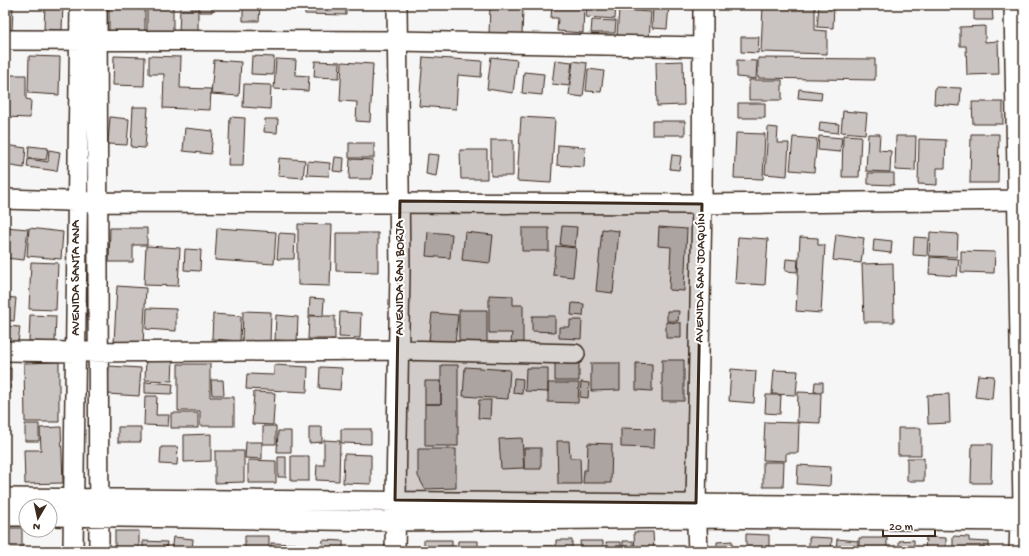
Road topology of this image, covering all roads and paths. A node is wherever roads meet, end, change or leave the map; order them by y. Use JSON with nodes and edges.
{"nodes":[{"id":1,"x":80,"y":5,"type":"edge"},
{"id":2,"x":97,"y":5,"type":"edge"},
{"id":3,"x":398,"y":5,"type":"edge"},
{"id":4,"x":703,"y":5,"type":"edge"},
{"id":5,"x":1014,"y":5,"type":"edge"},
{"id":6,"x":5,"y":40,"type":"edge"},
{"id":7,"x":89,"y":41,"type":"junction"},
{"id":8,"x":397,"y":41,"type":"junction"},
{"id":9,"x":703,"y":47,"type":"junction"},
{"id":10,"x":5,"y":198,"type":"edge"},
{"id":11,"x":1022,"y":200,"type":"edge"},
{"id":12,"x":76,"y":201,"type":"junction"},
{"id":13,"x":98,"y":202,"type":"junction"},
{"id":14,"x":400,"y":202,"type":"junction"},
{"id":15,"x":702,"y":204,"type":"junction"},
{"id":16,"x":399,"y":350,"type":"junction"},
{"id":17,"x":5,"y":351,"type":"edge"},
{"id":18,"x":99,"y":351,"type":"junction"},
{"id":19,"x":76,"y":352,"type":"junction"},
{"id":20,"x":575,"y":354,"type":"dead end"},
{"id":21,"x":5,"y":498,"type":"edge"},
{"id":22,"x":395,"y":500,"type":"junction"},
{"id":23,"x":73,"y":507,"type":"junction"},
{"id":24,"x":98,"y":508,"type":"junction"},
{"id":25,"x":697,"y":510,"type":"junction"},
{"id":26,"x":58,"y":513,"type":"edge"},
{"id":27,"x":1023,"y":514,"type":"edge"},
{"id":28,"x":5,"y":516,"type":"edge"},
{"id":29,"x":18,"y":516,"type":"edge"},
{"id":30,"x":394,"y":520,"type":"junction"},
{"id":31,"x":73,"y":551,"type":"edge"},
{"id":32,"x":99,"y":551,"type":"edge"},
{"id":33,"x":395,"y":551,"type":"edge"},
{"id":34,"x":698,"y":551,"type":"edge"},
{"id":35,"x":1019,"y":551,"type":"edge"}],
"edges":[{"from":1,"to":7,"type":"street","name":"AVENIDA SANTA ANA"},
{"from":2,"to":7,"type":"street","name":"AVENIDA SANTA ANA"},
{"from":3,"to":8,"type":"street","name":"AVENIDA SAN BORJA"},
{"from":4,"to":9,"type":"street","name":"AVENIDA SAN JOAQUÍN"},
{"from":5,"to":11,"type":"street"},
{"from":6,"to":7,"type":"street"},
{"from":7,"to":8,"type":"street"},
{"from":7,"to":12,"type":"street","name":"AVENIDA SANTA ANA"},
{"from":7,"to":13,"type":"street","name":"AVENIDA SANTA ANA"},
{"from":8,"to":9,"type":"street"},
{"from":8,"to":14,"type":"street","name":"AVENIDA SAN BORJA"},
{"from":9,"to":15,"type":"street","name":"AVENIDA SAN JOAQUÍN"},
{"from":10,"to":12,"type":"street"},
{"from":11,"to":15,"type":"street"},
{"from":11,"to":27,"type":"street"},
{"from":12,"to":13,"type":"street"},
{"from":12,"to":19,"type":"street","name":"AVENIDA SANTA ANA"},
{"from":13,"to":14,"type":"street"},
{"from":13,"to":18,"type":"street","name":"AVENIDA SANTA ANA"},
{"from":14,"to":15,"type":"street"},
{"from":14,"to":16,"type":"street","name":"AVENIDA SAN BORJA"},
{"from":15,"to":25,"type":"street","name":"AVENIDA SAN JOAQUÍN"},
{"from":16,"to":18,"type":"street"},
{"from":16,"to":20,"type":"street"},
{"from":16,"to":22,"type":"street","name":"AVENIDA SAN BORJA"},
{"from":17,"to":19,"type":"street"},
{"from":18,"to":19,"type":"street"},
{"from":18,"to":24,"type":"street","name":"AVENIDA SANTA ANA"},
{"from":19,"to":23,"type":"street","name":"AVENIDA SANTA ANA"},
{"from":21,"to":23,"type":"street"},
{"from":22,"to":24,"type":"street"},
{"from":22,"to":25,"type":"street"},
{"from":22,"to":30,"type":"street","name":"AVENIDA SAN BORJA"},
{"from":23,"to":24,"type":"street"},
{"from":23,"to":26,"type":"street"},
{"from":23,"to":31,"type":"street","name":"AVENIDA SANTA ANA"},
{"from":24,"to":30,"type":"street"},
{"from":24,"to":32,"type":"street","name":"AVENIDA SANTA ANA"},
{"from":25,"to":27,"type":"street"},
{"from":25,"to":30,"type":"street"},
{"from":25,"to":34,"type":"street","name":"AVENIDA SAN JOAQUÍN"},
{"from":27,"to":35,"type":"street"},
{"from":28,"to":29,"type":"street"},
{"from":30,"to":33,"type":"street","name":"AVENIDA SAN BORJA"}]}
